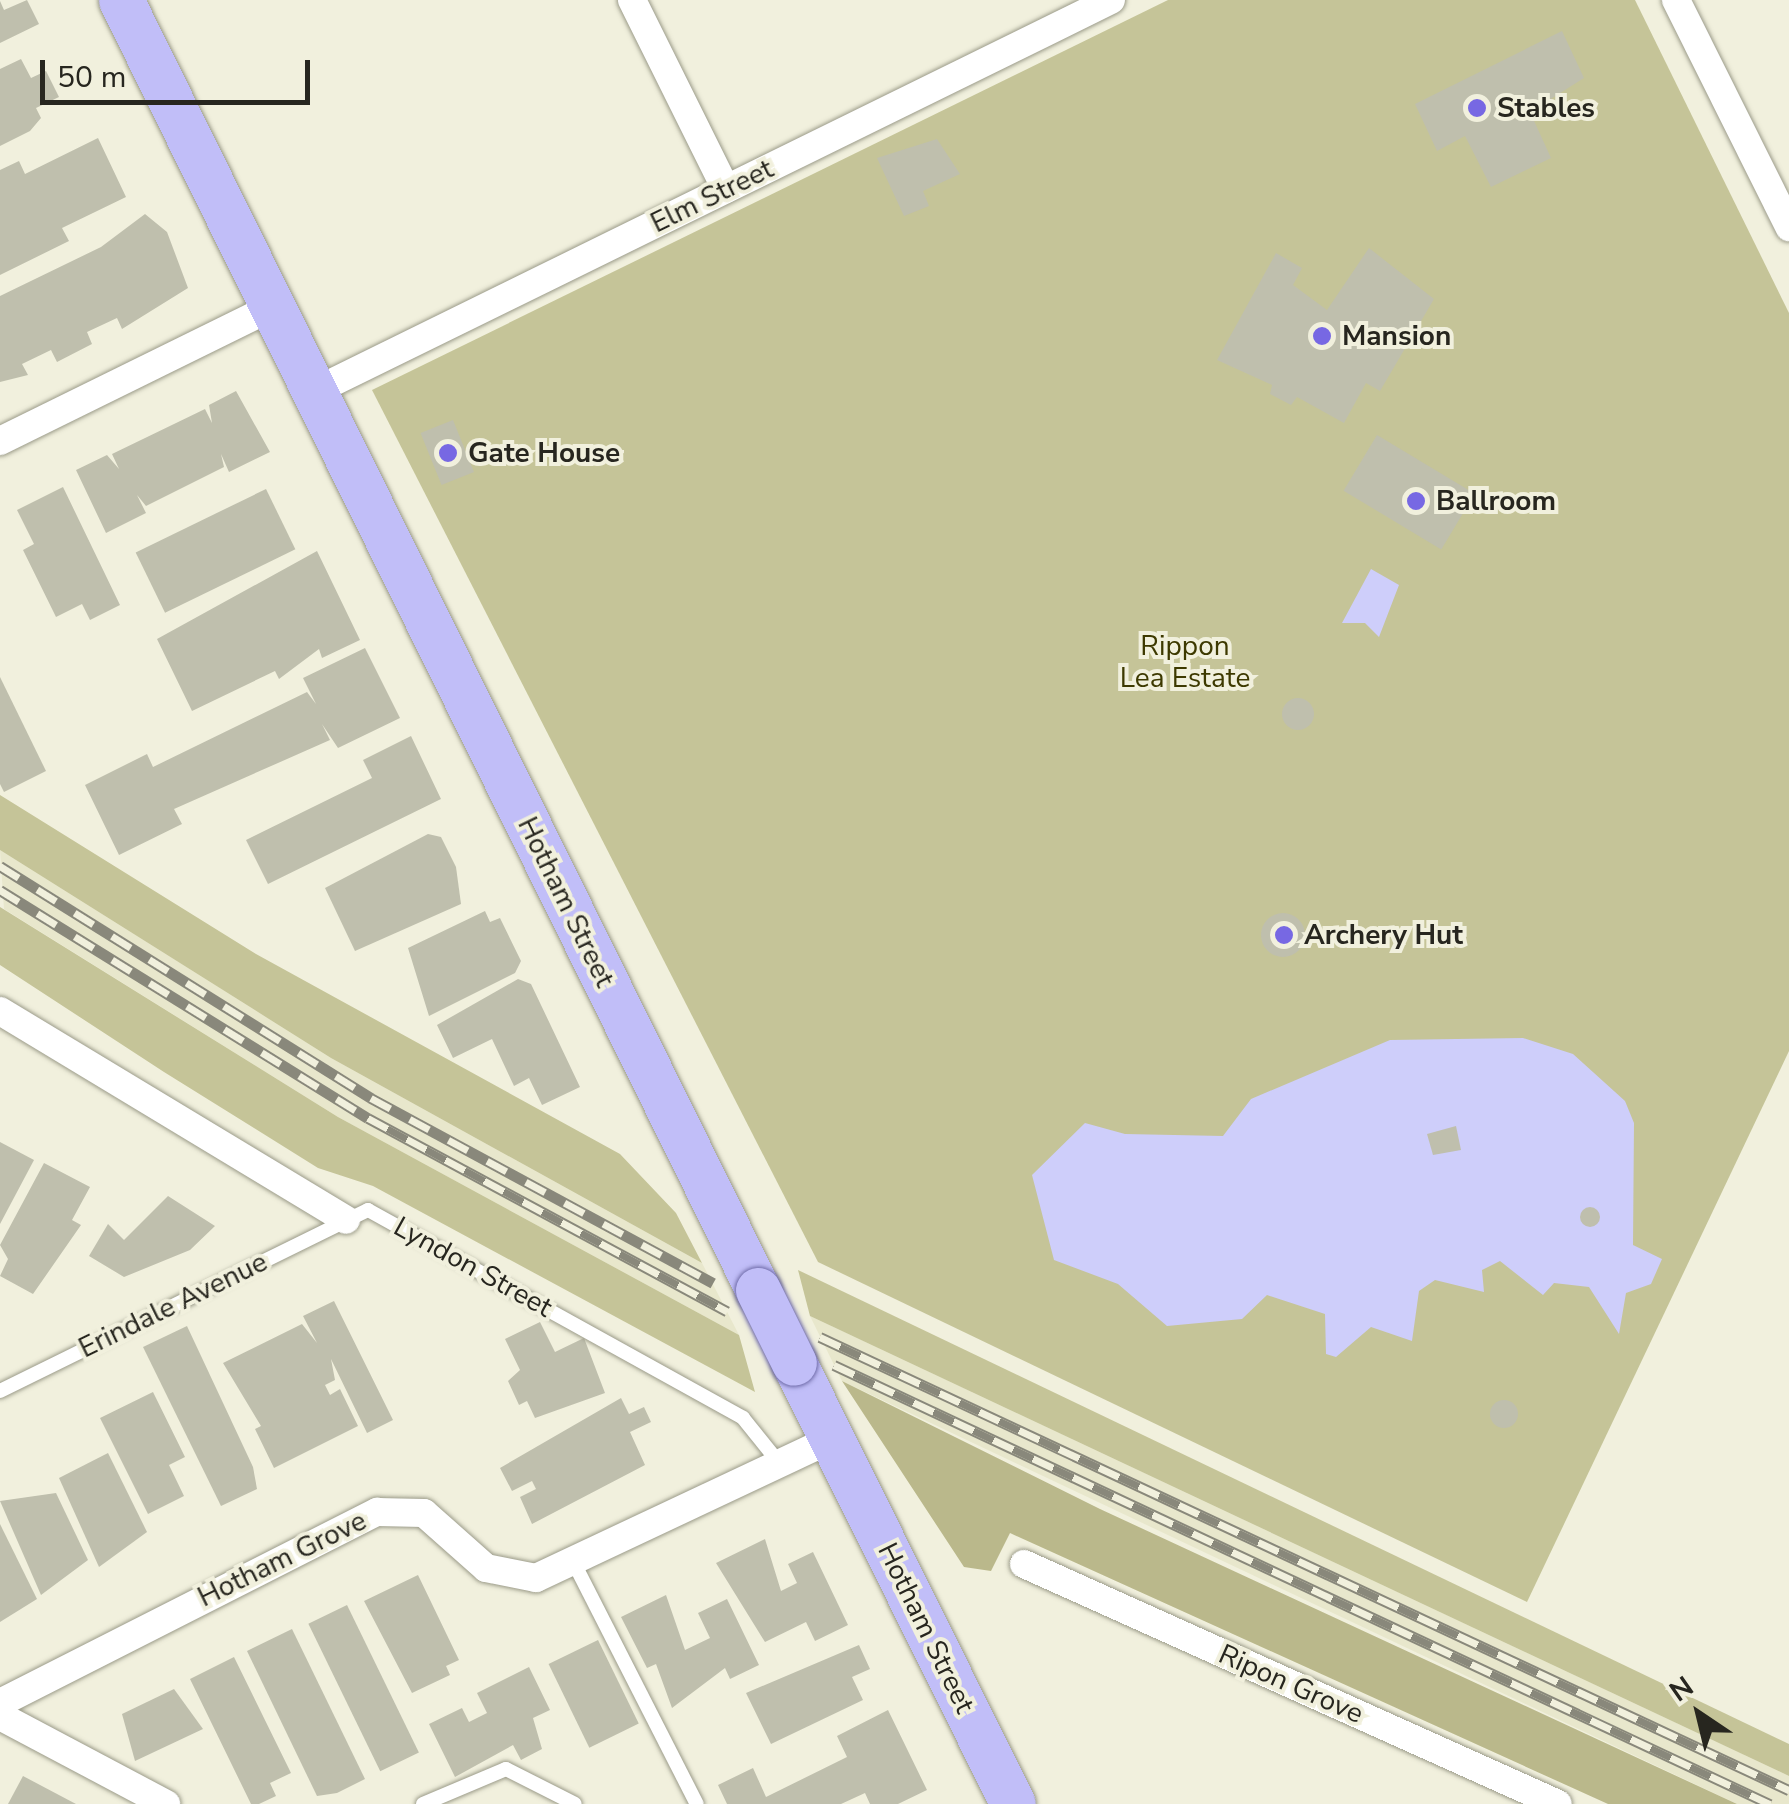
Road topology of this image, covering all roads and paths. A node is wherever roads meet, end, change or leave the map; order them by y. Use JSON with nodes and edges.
{"nodes":[{"id":1,"x":121,"y":0,"type":"edge"},
{"id":2,"x":632,"y":0,"type":"edge"},
{"id":3,"x":1112,"y":0,"type":"edge"},
{"id":4,"x":1676,"y":0,"type":"edge"},
{"id":5,"x":726,"y":189,"type":"junction"},
{"id":6,"x":1789,"y":227,"type":"edge"},
{"id":7,"x":272,"y":306,"type":"junction"},
{"id":8,"x":313,"y":392,"type":"junction"},
{"id":9,"x":0,"y":441,"type":"edge"},
{"id":10,"x":0,"y":1010,"type":"edge"},
{"id":11,"x":346,"y":1220,"type":"junction"},
{"id":12,"x":0,"y":1391,"type":"edge"},
{"id":13,"x":832,"y":1439,"type":"junction"},
{"id":14,"x":780,"y":1464,"type":"junction"},
{"id":15,"x":1024,"y":1564,"type":"dead end"},
{"id":16,"x":575,"y":1565,"type":"junction"},
{"id":17,"x":0,"y":1703,"type":"edge"},
{"id":18,"x":0,"y":1716,"type":"edge"},
{"id":19,"x":166,"y":1804,"type":"edge"},
{"id":20,"x":423,"y":1804,"type":"edge"},
{"id":21,"x":575,"y":1804,"type":"edge"},
{"id":22,"x":697,"y":1804,"type":"edge"},
{"id":23,"x":1013,"y":1804,"type":"edge"},
{"id":24,"x":1558,"y":1804,"type":"edge"}],
"edges":[{"from":1,"to":7,"type":"main road","name":"Hotham Street"},
{"from":2,"to":5,"type":"street"},
{"from":3,"to":5,"type":"street","name":"Elm Street"},
{"from":4,"to":6,"type":"street"},
{"from":5,"to":8,"type":"street","name":"Elm Street"},
{"from":7,"to":8,"type":"main road","name":"Hotham Street"},
{"from":7,"to":9,"type":"street"},
{"from":8,"to":13,"type":"main road","name":"Hotham Street","bridge":true},
{"from":10,"to":11,"type":"street","name":"Lyndon Street"},
{"from":11,"to":12,"type":"lane","name":"Erindale Avenue"},
{"from":11,"to":14,"type":"lane","name":"Lyndon Street"},
{"from":13,"to":14,"type":"street","name":"Hotham Grove"},
{"from":13,"to":23,"type":"main road","name":"Hotham Street"},
{"from":14,"to":16,"type":"street","name":"Hotham Grove"},
{"from":15,"to":24,"type":"street","name":"Ripon Grove"},
{"from":16,"to":17,"type":"street","name":"Hotham Grove"},
{"from":16,"to":22,"type":"lane"},
{"from":18,"to":19,"type":"street"},
{"from":20,"to":21,"type":"lane"}]}
